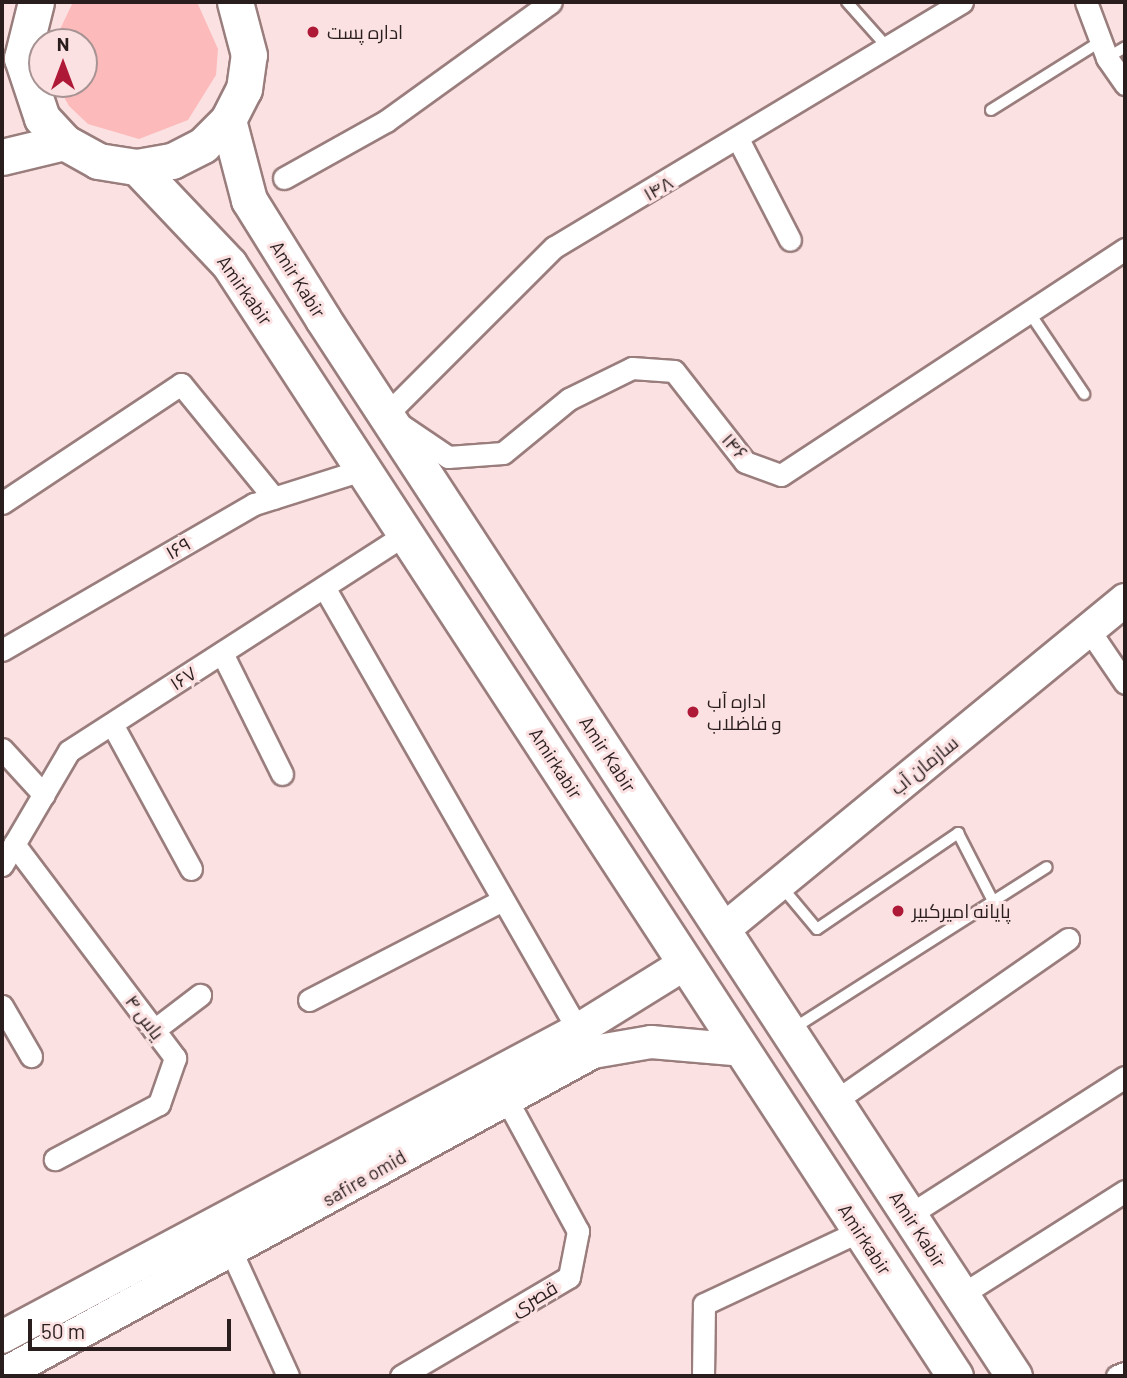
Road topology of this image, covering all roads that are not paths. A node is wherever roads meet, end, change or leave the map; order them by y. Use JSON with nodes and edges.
{"nodes":[{"id":1,"x":36,"y":2,"type":"edge"},
{"id":2,"x":551,"y":2,"type":"edge"},
{"id":3,"x":847,"y":2,"type":"edge"},
{"id":4,"x":962,"y":2,"type":"edge"},
{"id":5,"x":1086,"y":2,"type":"edge"},
{"id":6,"x":247,"y":8,"type":"edge"},
{"id":7,"x":888,"y":48,"type":"junction"},
{"id":8,"x":1111,"y":49,"type":"edge"},
{"id":9,"x":12,"y":66,"type":"edge"},
{"id":10,"x":1125,"y":84,"type":"edge"},
{"id":11,"x":991,"y":110,"type":"dead end"},
{"id":12,"x":228,"y":120,"type":"junction"},
{"id":13,"x":739,"y":141,"type":"junction"},
{"id":14,"x":64,"y":142,"type":"junction"},
{"id":15,"x":2,"y":157,"type":"edge"},
{"id":16,"x":137,"y":167,"type":"junction"},
{"id":17,"x":284,"y":178,"type":"dead end"},
{"id":18,"x":248,"y":200,"type":"junction"},
{"id":19,"x":203,"y":232,"type":"junction"},
{"id":20,"x":790,"y":240,"type":"dead end"},
{"id":21,"x":1122,"y":257,"type":"edge"},
{"id":22,"x":1029,"y":312,"type":"junction"},
{"id":23,"x":1084,"y":394,"type":"dead end"},
{"id":24,"x":386,"y":415,"type":"junction"},
{"id":25,"x":365,"y":469,"type":"junction"},
{"id":26,"x":274,"y":498,"type":"junction"},
{"id":27,"x":2,"y":503,"type":"edge"},
{"id":28,"x":407,"y":533,"type":"junction"},
{"id":29,"x":324,"y":587,"type":"junction"},
{"id":30,"x":1125,"y":600,"type":"edge"},
{"id":31,"x":1088,"y":630,"type":"junction"},
{"id":32,"x":2,"y":650,"type":"edge"},
{"id":33,"x":222,"y":653,"type":"junction"},
{"id":34,"x":1125,"y":683,"type":"edge"},
{"id":35,"x":112,"y":724,"type":"junction"},
{"id":36,"x":2,"y":749,"type":"edge"},
{"id":37,"x":282,"y":774,"type":"dead end"},
{"id":38,"x":44,"y":795,"type":"junction"},
{"id":39,"x":14,"y":844,"type":"junction"},
{"id":40,"x":2,"y":865,"type":"edge"},
{"id":41,"x":1047,"y":867,"type":"dead end"},
{"id":42,"x":191,"y":869,"type":"dead end"},
{"id":43,"x":779,"y":884,"type":"junction"},
{"id":44,"x":503,"y":900,"type":"junction"},
{"id":45,"x":994,"y":903,"type":"junction"},
{"id":46,"x":723,"y":930,"type":"junction"},
{"id":47,"x":1068,"y":939,"type":"dead end"},
{"id":48,"x":686,"y":963,"type":"junction"},
{"id":49,"x":200,"y":995,"type":"dead end"},
{"id":50,"x":309,"y":1000,"type":"dead end"},
{"id":51,"x":2,"y":1006,"type":"edge"},
{"id":52,"x":154,"y":1030,"type":"junction"},
{"id":53,"x":578,"y":1030,"type":"junction"},
{"id":54,"x":789,"y":1031,"type":"junction"},
{"id":55,"x":742,"y":1050,"type":"junction"},
{"id":56,"x":31,"y":1056,"type":"dead end"},
{"id":57,"x":1125,"y":1077,"type":"edge"},
{"id":58,"x":499,"y":1087,"type":"junction"},
{"id":59,"x":835,"y":1101,"type":"junction"},
{"id":60,"x":55,"y":1159,"type":"dead end"},
{"id":61,"x":1125,"y":1191,"type":"edge"},
{"id":62,"x":909,"y":1214,"type":"junction"},
{"id":63,"x":860,"y":1231,"type":"junction"},
{"id":64,"x":232,"y":1253,"type":"junction"},
{"id":65,"x":961,"y":1295,"type":"junction"},
{"id":66,"x":2,"y":1337,"type":"edge"},
{"id":67,"x":1125,"y":1373,"type":"edge"},
{"id":68,"x":2,"y":1375,"type":"edge"},
{"id":69,"x":289,"y":1376,"type":"edge"},
{"id":70,"x":401,"y":1376,"type":"edge"},
{"id":71,"x":703,"y":1376,"type":"edge"},
{"id":72,"x":955,"y":1376,"type":"edge"},
{"id":73,"x":1014,"y":1376,"type":"edge"},
{"id":74,"x":1117,"y":1376,"type":"edge"}],
"edges":[{"from":1,"to":9,"type":"main road"},
{"from":2,"to":17,"type":"street"},
{"from":3,"to":7,"type":"lane"},
{"from":4,"to":7,"type":"street","name":"۱۴۸"},
{"from":5,"to":8,"type":"street"},
{"from":6,"to":12,"type":"main road"},
{"from":7,"to":13,"type":"street","name":"۱۴۸"},
{"from":8,"to":10,"type":"street"},
{"from":8,"to":11,"type":"lane"},
{"from":9,"to":14,"type":"main road"},
{"from":12,"to":16,"type":"main road"},
{"from":12,"to":18,"type":"main road","name":"Amir Kabir"},
{"from":13,"to":20,"type":"street"},
{"from":13,"to":24,"type":"street","name":"۱۴۸"},
{"from":14,"to":15,"type":"main road"},
{"from":14,"to":16,"type":"main road"},
{"from":16,"to":19,"type":"main road","name":"Amirkabir"},
{"from":18,"to":19,"type":"main road"},
{"from":18,"to":24,"type":"main road","name":"Amir Kabir"},
{"from":19,"to":25,"type":"main road","name":"Amirkabir"},
{"from":21,"to":22,"type":"street","name":"۱۴۶"},
{"from":22,"to":23,"type":"lane"},
{"from":22,"to":24,"type":"street","name":"۱۴۶"},
{"from":24,"to":46,"type":"main road","name":"Amir Kabir"},
{"from":25,"to":26,"type":"street","name":"۱۶۹"},
{"from":25,"to":28,"type":"main road","name":"Amirkabir"},
{"from":26,"to":27,"type":"street"},
{"from":26,"to":32,"type":"street","name":"۱۶۹"},
{"from":28,"to":29,"type":"street","name":"۱۶۷"},
{"from":28,"to":48,"type":"main road","name":"Amirkabir"},
{"from":29,"to":33,"type":"street","name":"۱۶۷"},
{"from":29,"to":44,"type":"street"},
{"from":30,"to":31,"type":"street","name":"سازمان آب"},
{"from":31,"to":34,"type":"street"},
{"from":31,"to":43,"type":"street","name":"سازمان آب"},
{"from":33,"to":35,"type":"street","name":"۱۶۷"},
{"from":33,"to":37,"type":"street"},
{"from":35,"to":38,"type":"street","name":"۱۶۷"},
{"from":35,"to":42,"type":"street"},
{"from":36,"to":38,"type":"street"},
{"from":38,"to":39,"type":"street","name":"۱۶۷"},
{"from":39,"to":40,"type":"street","name":"۱۶۷"},
{"from":39,"to":52,"type":"street","name":"یاس ۴"},
{"from":41,"to":45,"type":"lane"},
{"from":43,"to":45,"type":"lane"},
{"from":43,"to":46,"type":"street","name":"سازمان آب"},
{"from":44,"to":50,"type":"street"},
{"from":44,"to":53,"type":"street"},
{"from":45,"to":54,"type":"lane"},
{"from":46,"to":54,"type":"main road","name":"Amir Kabir"},
{"from":47,"to":59,"type":"street"},
{"from":48,"to":53,"type":"street","name":"safire omid"},
{"from":48,"to":55,"type":"main road","name":"Amirkabir"},
{"from":49,"to":52,"type":"street"},
{"from":51,"to":56,"type":"street"},
{"from":52,"to":60,"type":"street","name":"یاس ۴"},
{"from":53,"to":58,"type":"street","name":"safire omid"},
{"from":54,"to":59,"type":"main road","name":"Amir Kabir"},
{"from":55,"to":58,"type":"street","name":"safire omid"},
{"from":55,"to":63,"type":"main road","name":"Amirkabir"},
{"from":57,"to":62,"type":"street"},
{"from":58,"to":64,"type":"street","name":"safire omid"},
{"from":58,"to":66,"type":"street","name":"safire omid"},
{"from":58,"to":70,"type":"street","name":"قصری"},
{"from":59,"to":62,"type":"main road","name":"Amir Kabir"},
{"from":61,"to":65,"type":"street"},
{"from":62,"to":65,"type":"main road","name":"Amir Kabir"},
{"from":63,"to":71,"type":"street"},
{"from":63,"to":72,"type":"main road","name":"Amirkabir"},
{"from":64,"to":68,"type":"street","name":"safire omid"},
{"from":64,"to":69,"type":"street"},
{"from":65,"to":73,"type":"main road","name":"Amir Kabir"},
{"from":67,"to":74,"type":"street"}]}
